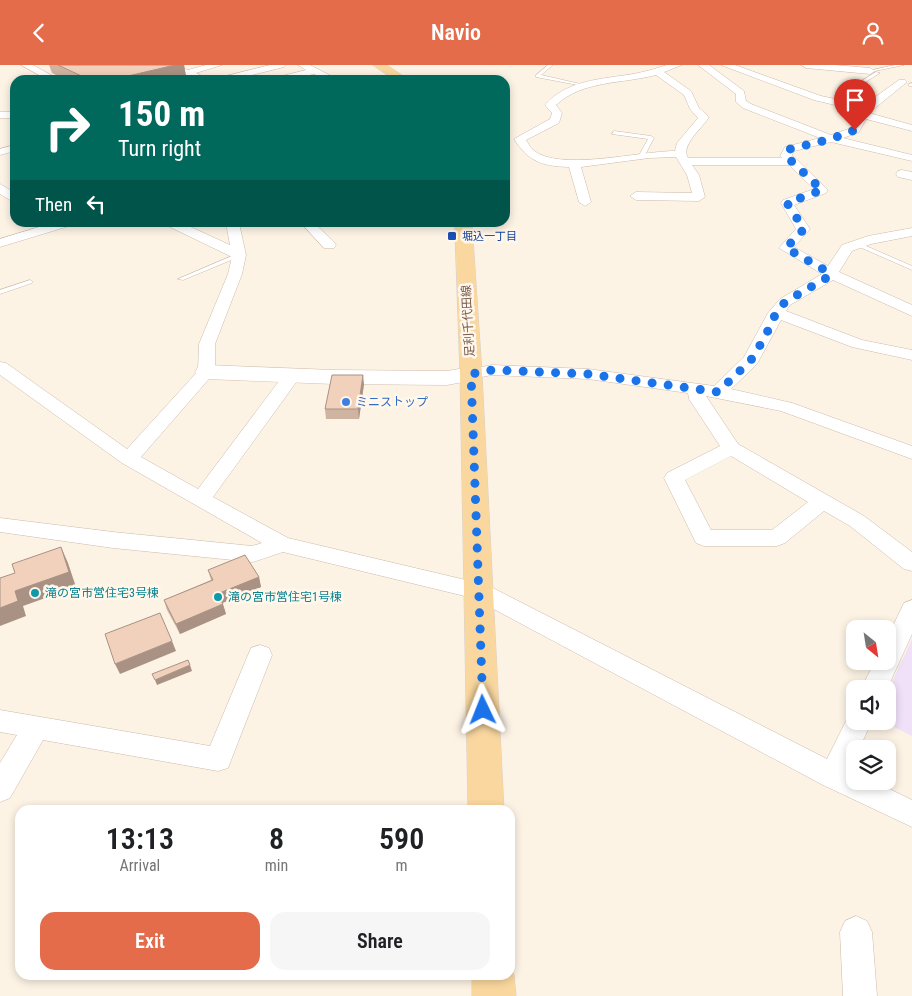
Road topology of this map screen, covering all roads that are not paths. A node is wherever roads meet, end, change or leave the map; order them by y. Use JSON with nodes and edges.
{"nodes":[{"id":1,"x":26,"y":65,"type":"edge"},
{"id":2,"x":168,"y":65,"type":"edge"},
{"id":3,"x":217,"y":65,"type":"edge"},
{"id":4,"x":281,"y":65,"type":"edge"},
{"id":5,"x":303,"y":65,"type":"edge"},
{"id":6,"x":379,"y":65,"type":"edge"},
{"id":7,"x":551,"y":65,"type":"edge"},
{"id":8,"x":677,"y":65,"type":"edge"},
{"id":9,"x":703,"y":65,"type":"edge"},
{"id":10,"x":726,"y":65,"type":"edge"},
{"id":11,"x":806,"y":65,"type":"edge"},
{"id":12,"x":856,"y":65,"type":"edge"},
{"id":13,"x":902,"y":65,"type":"edge"},
{"id":14,"x":313,"y":71,"type":"junction"},
{"id":15,"x":657,"y":71,"type":"junction"},
{"id":16,"x":874,"y":72,"type":"junction"},
{"id":17,"x":186,"y":73,"type":"junction"},
{"id":18,"x":45,"y":75,"type":"edge"},
{"id":19,"x":191,"y":75,"type":"edge"},
{"id":20,"x":241,"y":75,"type":"edge"},
{"id":21,"x":297,"y":75,"type":"edge"},
{"id":22,"x":322,"y":75,"type":"edge"},
{"id":23,"x":395,"y":75,"type":"edge"},
{"id":24,"x":909,"y":84,"type":"edge"},
{"id":25,"x":583,"y":85,"type":"junction"},
{"id":26,"x":857,"y":85,"type":"dead end"},
{"id":27,"x":864,"y":112,"type":"junction"},
{"id":28,"x":912,"y":128,"type":"edge"},
{"id":29,"x":614,"y":133,"type":"dead end"},
{"id":30,"x":510,"y":139,"type":"edge"},
{"id":31,"x":520,"y":139,"type":"junction"},
{"id":32,"x":831,"y":139,"type":"junction"},
{"id":33,"x":641,"y":157,"type":"junction"},
{"id":34,"x":912,"y":157,"type":"edge"},
{"id":35,"x":682,"y":158,"type":"junction"},
{"id":36,"x":793,"y":162,"type":"junction"},
{"id":37,"x":574,"y":163,"type":"junction"},
{"id":38,"x":636,"y":196,"type":"dead end"},
{"id":39,"x":586,"y":202,"type":"dead end"},
{"id":40,"x":47,"y":227,"type":"edge"},
{"id":41,"x":181,"y":227,"type":"edge"},
{"id":42,"x":234,"y":227,"type":"edge"},
{"id":43,"x":311,"y":227,"type":"edge"},
{"id":44,"x":463,"y":227,"type":"edge"},
{"id":45,"x":912,"y":232,"type":"edge"},
{"id":46,"x":0,"y":243,"type":"edge"},
{"id":47,"x":857,"y":244,"type":"junction"},
{"id":48,"x":329,"y":245,"type":"dead end"},
{"id":49,"x":239,"y":255,"type":"junction"},
{"id":50,"x":912,"y":268,"type":"edge"},
{"id":51,"x":830,"y":273,"type":"junction"},
{"id":52,"x":181,"y":279,"type":"dead end"},
{"id":53,"x":30,"y":282,"type":"dead end"},
{"id":54,"x":0,"y":293,"type":"edge"},
{"id":55,"x":912,"y":311,"type":"edge"},
{"id":56,"x":776,"y":313,"type":"junction"},
{"id":57,"x":912,"y":355,"type":"edge"},
{"id":58,"x":0,"y":367,"type":"edge"},
{"id":59,"x":206,"y":372,"type":"junction"},
{"id":60,"x":471,"y":374,"type":"junction"},
{"id":61,"x":291,"y":377,"type":"junction"},
{"id":62,"x":696,"y":389,"type":"junction"},
{"id":63,"x":718,"y":392,"type":"junction"},
{"id":64,"x":731,"y":448,"type":"junction"},
{"id":65,"x":912,"y":453,"type":"edge"},
{"id":66,"x":129,"y":459,"type":"junction"},
{"id":67,"x":202,"y":499,"type":"junction"},
{"id":68,"x":823,"y":501,"type":"junction"},
{"id":69,"x":0,"y":525,"type":"edge"},
{"id":70,"x":282,"y":544,"type":"junction"},
{"id":71,"x":912,"y":563,"type":"edge"},
{"id":72,"x":479,"y":591,"type":"junction"},
{"id":73,"x":912,"y":609,"type":"edge"},
{"id":74,"x":896,"y":642,"type":"edge"},
{"id":75,"x":260,"y":655,"type":"dead end"},
{"id":76,"x":0,"y":721,"type":"edge"},
{"id":77,"x":36,"y":727,"type":"junction"},
{"id":78,"x":855,"y":730,"type":"edge"},
{"id":79,"x":833,"y":776,"type":"junction"},
{"id":80,"x":0,"y":789,"type":"edge"},
{"id":81,"x":486,"y":805,"type":"edge"},
{"id":82,"x":912,"y":814,"type":"edge"},
{"id":83,"x":856,"y":932,"type":"dead end"},
{"id":84,"x":493,"y":980,"type":"edge"},
{"id":85,"x":494,"y":996,"type":"edge"},
{"id":86,"x":860,"y":996,"type":"edge"}],
"edges":[{"from":1,"to":18,"type":"street"},
{"from":2,"to":17,"type":"street"},
{"from":3,"to":17,"type":"street"},
{"from":4,"to":20,"type":"street"},
{"from":5,"to":14,"type":"street"},
{"from":6,"to":23,"type":"main road"},
{"from":7,"to":25,"type":"lane"},
{"from":8,"to":15,"type":"street"},
{"from":9,"to":32,"type":"street"},
{"from":10,"to":27,"type":"street"},
{"from":11,"to":16,"type":"street"},
{"from":12,"to":16,"type":"street"},
{"from":13,"to":16,"type":"lane"},
{"from":14,"to":21,"type":"street"},
{"from":14,"to":22,"type":"street"},
{"from":15,"to":25,"type":"street"},
{"from":15,"to":35,"type":"street"},
{"from":16,"to":24,"type":"street"},
{"from":16,"to":26,"type":"lane"},
{"from":17,"to":19,"type":"street"},
{"from":24,"to":27,"type":"street"},
{"from":25,"to":31,"type":"street"},
{"from":27,"to":28,"type":"street"},
{"from":27,"to":32,"type":"street"},
{"from":29,"to":33,"type":"lane"},
{"from":30,"to":31,"type":"street"},
{"from":31,"to":37,"type":"street"},
{"from":32,"to":34,"type":"street"},
{"from":32,"to":36,"type":"street"},
{"from":33,"to":35,"type":"street"},
{"from":33,"to":37,"type":"street"},
{"from":35,"to":36,"type":"street"},
{"from":35,"to":38,"type":"street"},
{"from":36,"to":51,"type":"street"},
{"from":37,"to":39,"type":"street"},
{"from":40,"to":46,"type":"street"},
{"from":41,"to":49,"type":"street"},
{"from":42,"to":49,"type":"street"},
{"from":43,"to":48,"type":"street"},
{"from":44,"to":60,"type":"main road","name":"足利千代田線"},
{"from":45,"to":47,"type":"street"},
{"from":47,"to":50,"type":"lane"},
{"from":47,"to":51,"type":"street"},
{"from":49,"to":52,"type":"lane"},
{"from":49,"to":59,"type":"street"},
{"from":51,"to":55,"type":"street"},
{"from":51,"to":56,"type":"street"},
{"from":53,"to":54,"type":"lane"},
{"from":56,"to":57,"type":"street"},
{"from":56,"to":63,"type":"street"},
{"from":58,"to":66,"type":"street"},
{"from":59,"to":61,"type":"street"},
{"from":59,"to":66,"type":"street"},
{"from":60,"to":61,"type":"street"},
{"from":60,"to":62,"type":"street"},
{"from":60,"to":72,"type":"main road","name":"足利千代田線"},
{"from":61,"to":67,"type":"street"},
{"from":62,"to":63,"type":"street"},
{"from":62,"to":64,"type":"street"},
{"from":63,"to":65,"type":"street"},
{"from":64,"to":68,"type":"street"},
{"from":64,"to":68,"type":"street"},
{"from":66,"to":67,"type":"street"},
{"from":67,"to":70,"type":"street"},
{"from":68,"to":71,"type":"street"},
{"from":69,"to":70,"type":"street"},
{"from":70,"to":72,"type":"street"},
{"from":72,"to":79,"type":"street"},
{"from":72,"to":81,"type":"main road","name":"足利千代田線"},
{"from":73,"to":74,"type":"street"},
{"from":75,"to":77,"type":"street"},
{"from":76,"to":77,"type":"street"},
{"from":77,"to":80,"type":"street"},
{"from":78,"to":79,"type":"street"},
{"from":79,"to":82,"type":"street"},
{"from":83,"to":86,"type":"street"},
{"from":84,"to":85,"type":"main road"}]}
